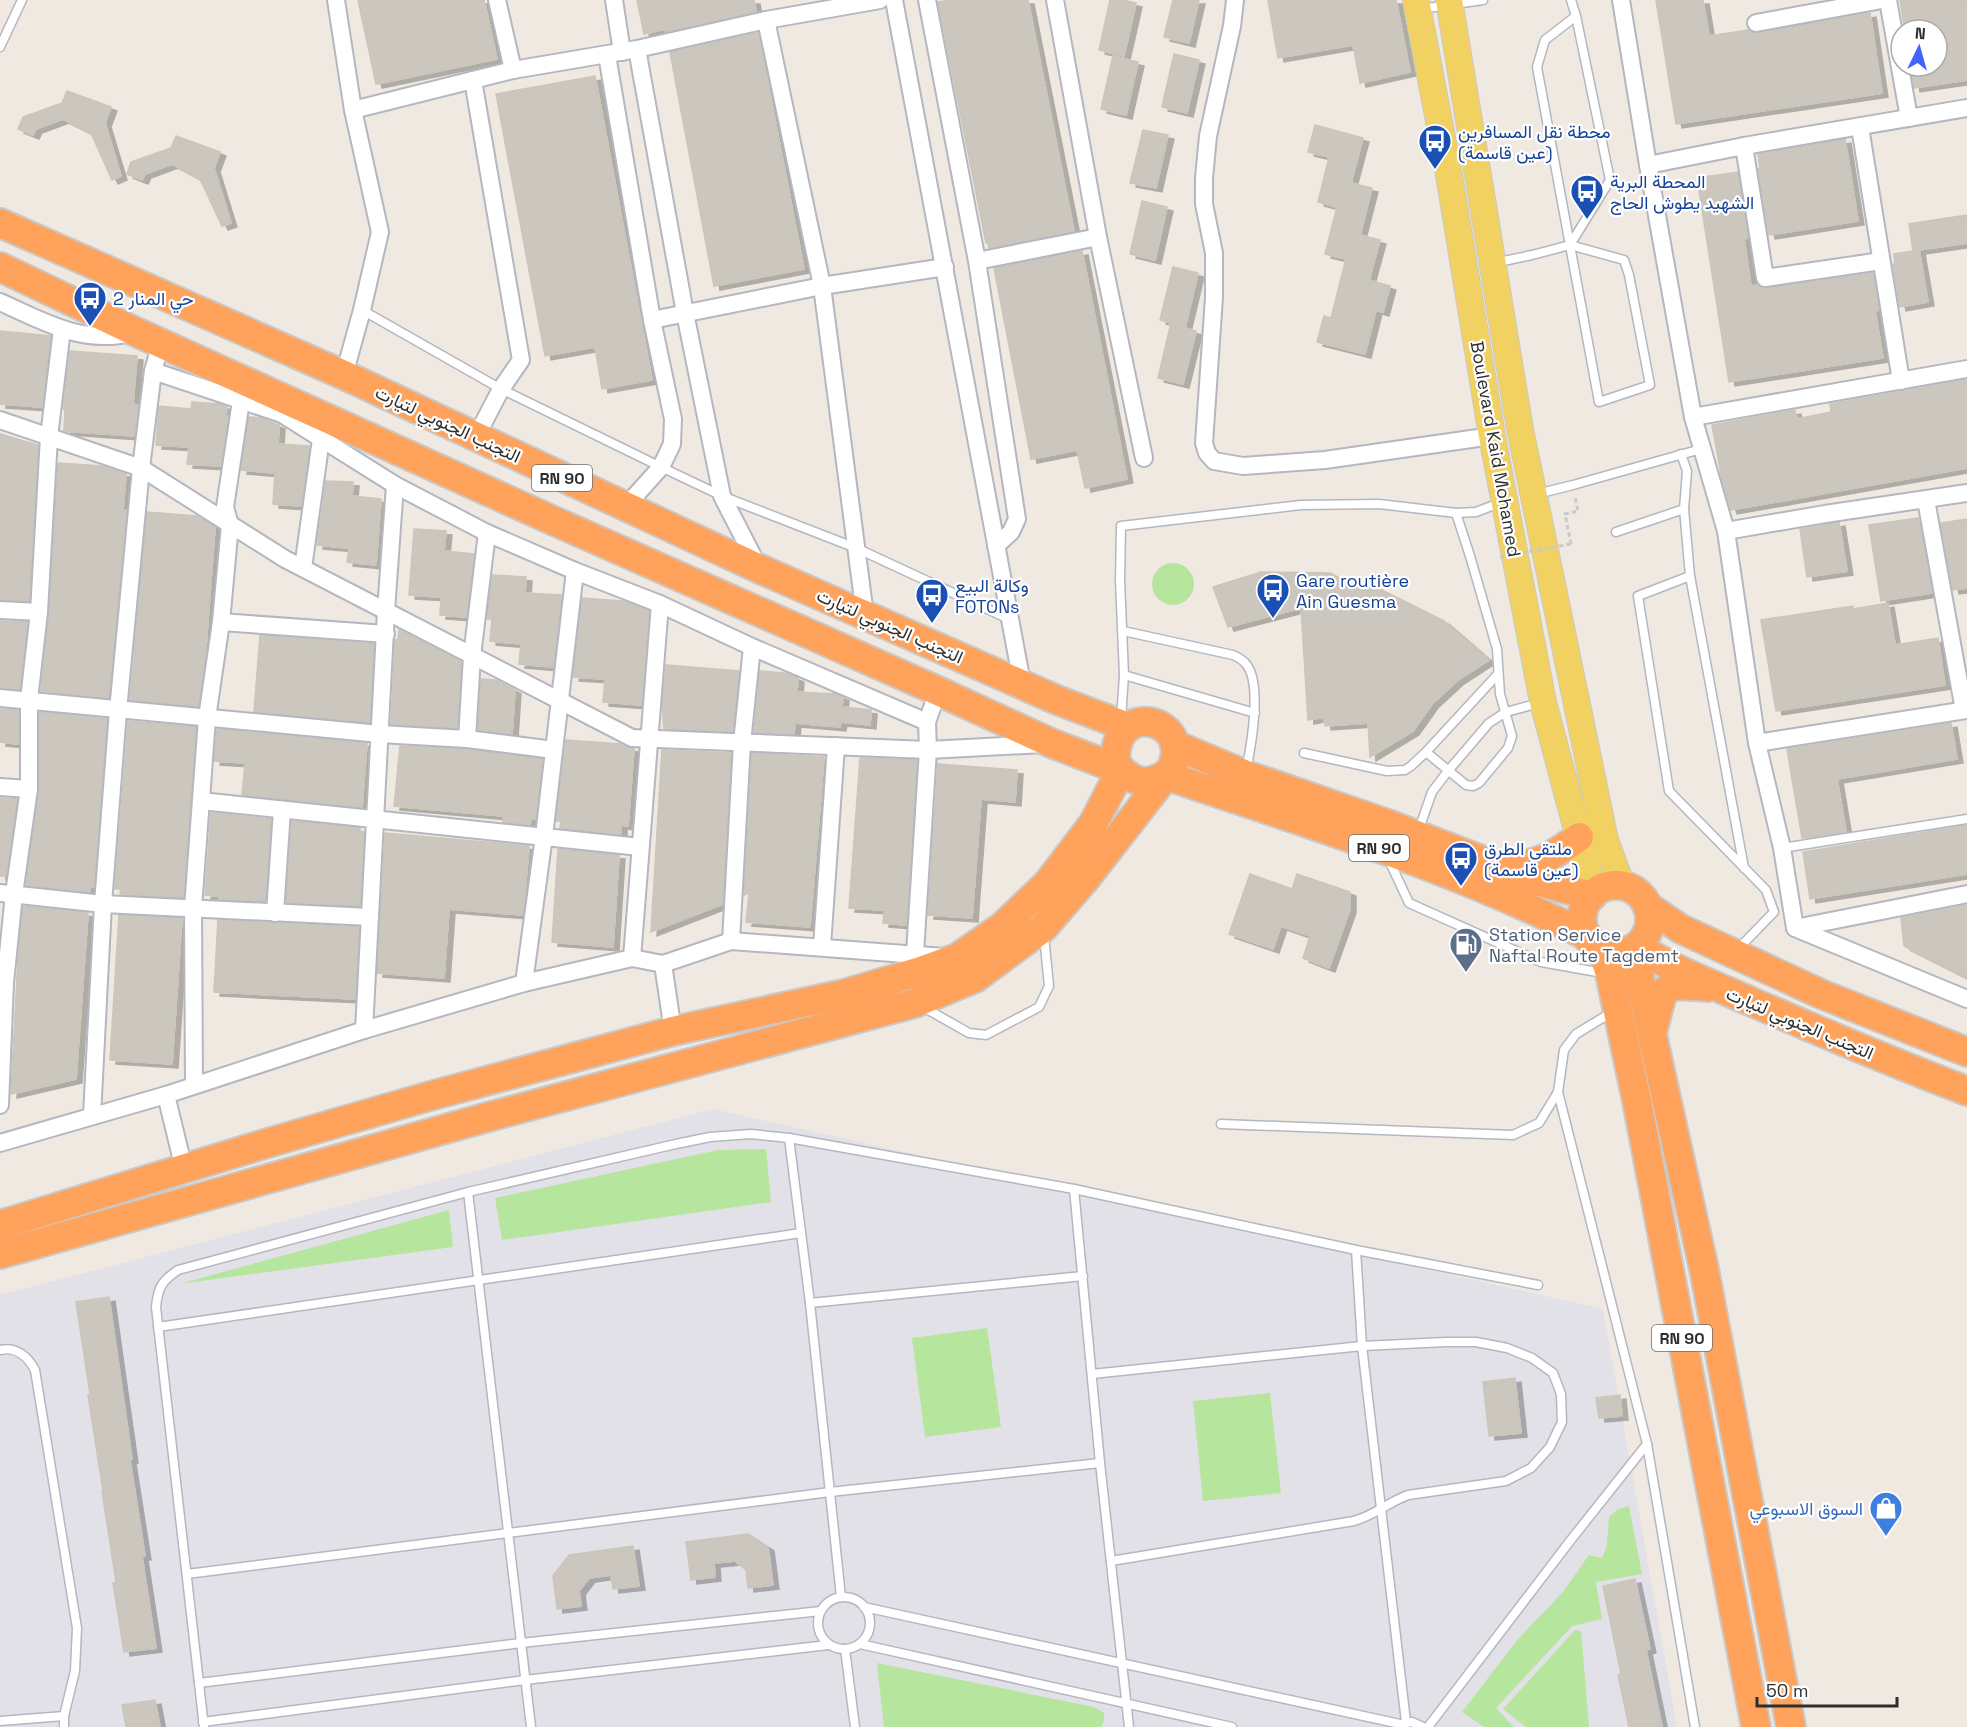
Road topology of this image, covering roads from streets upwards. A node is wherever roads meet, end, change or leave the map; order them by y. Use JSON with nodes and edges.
{"nodes":[{"id":1,"x":336,"y":0,"type":"edge"},
{"id":2,"x":497,"y":0,"type":"edge"},
{"id":3,"x":614,"y":0,"type":"edge"},
{"id":4,"x":880,"y":0,"type":"edge"},
{"id":5,"x":894,"y":0,"type":"edge"},
{"id":6,"x":927,"y":0,"type":"edge"},
{"id":7,"x":1055,"y":0,"type":"edge"},
{"id":8,"x":1235,"y":0,"type":"edge"},
{"id":9,"x":1621,"y":0,"type":"edge"},
{"id":10,"x":1882,"y":0,"type":"edge"},
{"id":11,"x":1888,"y":0,"type":"edge"},
{"id":12,"x":1449,"y":2,"type":"edge"},
{"id":13,"x":1417,"y":5,"type":"edge"},
{"id":14,"x":766,"y":20,"type":"junction"},
{"id":15,"x":1756,"y":23,"type":"dead end"},
{"id":16,"x":622,"y":52,"type":"junction"},
{"id":17,"x":513,"y":70,"type":"junction"},
{"id":18,"x":473,"y":80,"type":"junction"},
{"id":19,"x":1967,"y":108,"type":"edge"},
{"id":20,"x":353,"y":110,"type":"junction"},
{"id":21,"x":1909,"y":118,"type":"junction"},
{"id":22,"x":1860,"y":127,"type":"junction"},
{"id":23,"x":1744,"y":146,"type":"junction"},
{"id":24,"x":1648,"y":165,"type":"junction"},
{"id":25,"x":0,"y":223,"type":"edge"},
{"id":26,"x":1098,"y":237,"type":"junction"},
{"id":27,"x":977,"y":261,"type":"junction"},
{"id":28,"x":1881,"y":261,"type":"junction"},
{"id":29,"x":0,"y":267,"type":"edge"},
{"id":30,"x":945,"y":267,"type":"junction"},
{"id":31,"x":822,"y":286,"type":"junction"},
{"id":32,"x":0,"y":302,"type":"edge"},
{"id":33,"x":685,"y":313,"type":"junction"},
{"id":34,"x":652,"y":320,"type":"junction"},
{"id":35,"x":62,"y":329,"type":"junction"},
{"id":36,"x":148,"y":337,"type":"junction"},
{"id":37,"x":1967,"y":369,"type":"edge"},
{"id":38,"x":153,"y":371,"type":"junction"},
{"id":39,"x":344,"y":375,"type":"junction"},
{"id":40,"x":1901,"y":381,"type":"junction"},
{"id":41,"x":241,"y":401,"type":"junction"},
{"id":42,"x":1693,"y":417,"type":"junction"},
{"id":43,"x":0,"y":420,"type":"edge"},
{"id":44,"x":1492,"y":436,"type":"junction"},
{"id":45,"x":50,"y":437,"type":"junction"},
{"id":46,"x":476,"y":437,"type":"junction"},
{"id":47,"x":321,"y":439,"type":"junction"},
{"id":48,"x":1144,"y":458,"type":"dead end"},
{"id":49,"x":141,"y":468,"type":"junction"},
{"id":50,"x":395,"y":484,"type":"junction"},
{"id":51,"x":1967,"y":493,"type":"edge"},
{"id":52,"x":1926,"y":500,"type":"junction"},
{"id":53,"x":625,"y":507,"type":"junction"},
{"id":54,"x":230,"y":525,"type":"junction"},
{"id":55,"x":1726,"y":531,"type":"junction"},
{"id":56,"x":487,"y":533,"type":"junction"},
{"id":57,"x":996,"y":546,"type":"junction"},
{"id":58,"x":303,"y":568,"type":"junction"},
{"id":59,"x":760,"y":569,"type":"junction"},
{"id":60,"x":575,"y":571,"type":"junction"},
{"id":61,"x":660,"y":604,"type":"junction"},
{"id":62,"x":0,"y":610,"type":"edge"},
{"id":63,"x":39,"y":612,"type":"junction"},
{"id":64,"x":386,"y":612,"type":"junction"},
{"id":65,"x":865,"y":615,"type":"junction"},
{"id":66,"x":221,"y":622,"type":"junction"},
{"id":67,"x":386,"y":634,"type":"junction"},
{"id":68,"x":753,"y":647,"type":"junction"},
{"id":69,"x":472,"y":656,"type":"junction"},
{"id":70,"x":1022,"y":683,"type":"junction"},
{"id":71,"x":938,"y":691,"type":"junction"},
{"id":72,"x":0,"y":698,"type":"edge"},
{"id":73,"x":29,"y":700,"type":"junction"},
{"id":74,"x":560,"y":701,"type":"junction"},
{"id":75,"x":1966,"y":710,"type":"edge"},
{"id":76,"x":118,"y":711,"type":"junction"},
{"id":77,"x":207,"y":718,"type":"junction"},
{"id":78,"x":927,"y":722,"type":"junction"},
{"id":79,"x":1124,"y":726,"type":"junction"},
{"id":80,"x":380,"y":734,"type":"junction"},
{"id":81,"x":466,"y":739,"type":"junction"},
{"id":82,"x":648,"y":739,"type":"junction"},
{"id":83,"x":742,"y":743,"type":"junction"},
{"id":84,"x":1051,"y":743,"type":"junction"},
{"id":85,"x":1757,"y":743,"type":"junction"},
{"id":86,"x":1175,"y":745,"type":"junction"},
{"id":87,"x":836,"y":746,"type":"junction"},
{"id":88,"x":554,"y":750,"type":"junction"},
{"id":89,"x":928,"y":750,"type":"junction"},
{"id":90,"x":1121,"y":770,"type":"junction"},
{"id":91,"x":1165,"y":775,"type":"junction"},
{"id":92,"x":0,"y":787,"type":"edge"},
{"id":93,"x":29,"y":789,"type":"junction"},
{"id":94,"x":201,"y":801,"type":"junction"},
{"id":95,"x":282,"y":810,"type":"junction"},
{"id":96,"x":376,"y":820,"type":"junction"},
{"id":97,"x":544,"y":836,"type":"junction"},
{"id":98,"x":1579,"y":837,"type":"junction"},
{"id":99,"x":640,"y":847,"type":"junction"},
{"id":100,"x":1497,"y":865,"type":"junction"},
{"id":101,"x":1622,"y":886,"type":"junction"},
{"id":102,"x":7,"y":893,"type":"edge"},
{"id":103,"x":1967,"y":894,"type":"edge"},
{"id":104,"x":1593,"y":895,"type":"junction"},
{"id":105,"x":103,"y":904,"type":"junction"},
{"id":106,"x":1647,"y":906,"type":"junction"},
{"id":107,"x":193,"y":908,"type":"junction"},
{"id":108,"x":275,"y":913,"type":"junction"},
{"id":109,"x":370,"y":917,"type":"junction"},
{"id":110,"x":1795,"y":928,"type":"junction"},
{"id":111,"x":731,"y":941,"type":"junction"},
{"id":112,"x":822,"y":946,"type":"junction"},
{"id":113,"x":1635,"y":948,"type":"junction"},
{"id":114,"x":915,"y":953,"type":"junction"},
{"id":115,"x":1599,"y":953,"type":"junction"},
{"id":116,"x":632,"y":958,"type":"junction"},
{"id":117,"x":957,"y":958,"type":"junction"},
{"id":118,"x":663,"y":964,"type":"junction"},
{"id":119,"x":3,"y":983,"type":"edge"},
{"id":120,"x":524,"y":983,"type":"junction"},
{"id":121,"x":1722,"y":989,"type":"junction"},
{"id":122,"x":1967,"y":999,"type":"edge"},
{"id":123,"x":364,"y":1030,"type":"junction"},
{"id":124,"x":673,"y":1031,"type":"junction"},
{"id":125,"x":1652,"y":1034,"type":"junction"},
{"id":126,"x":1967,"y":1052,"type":"edge"},
{"id":127,"x":194,"y":1085,"type":"junction"},
{"id":128,"x":1967,"y":1091,"type":"edge"},
{"id":129,"x":166,"y":1095,"type":"junction"},
{"id":130,"x":0,"y":1105,"type":"edge"},
{"id":131,"x":92,"y":1116,"type":"junction"},
{"id":132,"x":0,"y":1143,"type":"edge"},
{"id":133,"x":184,"y":1169,"type":"junction"},
{"id":134,"x":0,"y":1225,"type":"edge"},
{"id":135,"x":0,"y":1254,"type":"edge"},
{"id":136,"x":1756,"y":1727,"type":"edge"},
{"id":137,"x":1791,"y":1727,"type":"edge"}],
"edges":[{"from":1,"to":20,"type":"street"},
{"from":2,"to":17,"type":"street"},
{"from":3,"to":16,"type":"street"},
{"from":4,"to":14,"type":"street"},
{"from":5,"to":30,"type":"street"},
{"from":6,"to":27,"type":"street"},
{"from":7,"to":26,"type":"street"},
{"from":8,"to":44,"type":"street"},
{"from":9,"to":24,"type":"street"},
{"from":10,"to":15,"type":"street"},
{"from":11,"to":21,"type":"street"},
{"from":12,"to":101,"type":"main road","name":"Boulevard Kaid Mohamed"},
{"from":13,"to":44,"type":"main road","name":"Boulevard Kaid Mohamed"},
{"from":14,"to":16,"type":"street"},
{"from":14,"to":31,"type":"street"},
{"from":16,"to":17,"type":"street"},
{"from":16,"to":33,"type":"street"},
{"from":16,"to":34,"type":"street"},
{"from":17,"to":18,"type":"street"},
{"from":18,"to":20,"type":"street"},
{"from":18,"to":46,"type":"street"},
{"from":19,"to":21,"type":"street"},
{"from":20,"to":39,"type":"street"},
{"from":21,"to":22,"type":"street"},
{"from":22,"to":23,"type":"street"},
{"from":22,"to":28,"type":"street"},
{"from":23,"to":24,"type":"street"},
{"from":23,"to":28,"type":"street"},
{"from":24,"to":42,"type":"street"},
{"from":25,"to":39,"type":"highway","name":"التجنب الجنوبي لتيارت","number":"RN 90"},
{"from":26,"to":27,"type":"street"},
{"from":26,"to":48,"type":"street"},
{"from":27,"to":57,"type":"street"},
{"from":28,"to":40,"type":"street"},
{"from":29,"to":36,"type":"highway","number":"RN 90"},
{"from":30,"to":31,"type":"street"},
{"from":30,"to":57,"type":"street"},
{"from":31,"to":33,"type":"street"},
{"from":31,"to":65,"type":"street"},
{"from":32,"to":35,"type":"street"},
{"from":33,"to":34,"type":"street"},
{"from":33,"to":59,"type":"street"},
{"from":34,"to":53,"type":"street"},
{"from":35,"to":36,"type":"street"},
{"from":35,"to":45,"type":"street"},
{"from":36,"to":38,"type":"street"},
{"from":36,"to":71,"type":"highway","number":"RN 90"},
{"from":37,"to":40,"type":"street"},
{"from":38,"to":41,"type":"street"},
{"from":38,"to":49,"type":"street"},
{"from":39,"to":46,"type":"highway","name":"التجنب الجنوبي لتيارت","number":"RN 90"},
{"from":40,"to":42,"type":"street"},
{"from":41,"to":47,"type":"street"},
{"from":41,"to":54,"type":"street"},
{"from":42,"to":55,"type":"street"},
{"from":43,"to":45,"type":"street"},
{"from":44,"to":98,"type":"main road","name":"Boulevard Kaid Mohamed"},
{"from":45,"to":49,"type":"street"},
{"from":45,"to":63,"type":"street"},
{"from":46,"to":53,"type":"highway","name":"التجنب الجنوبي لتيارت","number":"RN 90"},
{"from":47,"to":50,"type":"street"},
{"from":47,"to":58,"type":"street"},
{"from":49,"to":54,"type":"street"},
{"from":49,"to":76,"type":"street"},
{"from":50,"to":56,"type":"street"},
{"from":50,"to":64,"type":"street"},
{"from":51,"to":52,"type":"street"},
{"from":52,"to":55,"type":"street"},
{"from":52,"to":75,"type":"street"},
{"from":53,"to":59,"type":"highway","name":"التجنب الجنوبي لتيارت","number":"RN 90"},
{"from":54,"to":58,"type":"street"},
{"from":54,"to":66,"type":"street"},
{"from":55,"to":85,"type":"street"},
{"from":56,"to":60,"type":"street"},
{"from":56,"to":69,"type":"street"},
{"from":57,"to":70,"type":"street"},
{"from":58,"to":64,"type":"street"},
{"from":59,"to":65,"type":"highway","name":"التجنب الجنوبي لتيارت","number":"RN 90"},
{"from":60,"to":61,"type":"street"},
{"from":60,"to":74,"type":"street"},
{"from":61,"to":68,"type":"street"},
{"from":61,"to":82,"type":"street"},
{"from":62,"to":63,"type":"street"},
{"from":63,"to":73,"type":"street"},
{"from":64,"to":67,"type":"street"},
{"from":64,"to":69,"type":"street"},
{"from":65,"to":70,"type":"highway","name":"التجنب الجنوبي لتيارت","number":"RN 90"},
{"from":66,"to":67,"type":"street"},
{"from":66,"to":77,"type":"street"},
{"from":67,"to":80,"type":"street"},
{"from":68,"to":78,"type":"street"},
{"from":68,"to":83,"type":"street"},
{"from":69,"to":74,"type":"street"},
{"from":69,"to":81,"type":"street"},
{"from":70,"to":79,"type":"highway","name":"التجنب الجنوبي لتيارت","number":"RN 90"},
{"from":71,"to":78,"type":"street"},
{"from":71,"to":84,"type":"highway","number":"RN 90"},
{"from":72,"to":73,"type":"street"},
{"from":73,"to":76,"type":"street"},
{"from":73,"to":93,"type":"street"},
{"from":74,"to":82,"type":"street"},
{"from":74,"to":88,"type":"street"},
{"from":75,"to":85,"type":"street"},
{"from":76,"to":77,"type":"street"},
{"from":76,"to":105,"type":"street"},
{"from":77,"to":80,"type":"street"},
{"from":77,"to":94,"type":"street"},
{"from":78,"to":89,"type":"street"},
{"from":79,"to":86,"type":"highway"},
{"from":79,"to":90,"type":"highway"},
{"from":80,"to":81,"type":"street"},
{"from":80,"to":96,"type":"street"},
{"from":81,"to":88,"type":"street"},
{"from":82,"to":83,"type":"street"},
{"from":82,"to":99,"type":"street"},
{"from":83,"to":87,"type":"street"},
{"from":83,"to":111,"type":"street"},
{"from":84,"to":89,"type":"street"},
{"from":84,"to":90,"type":"highway","number":"RN 90"},
{"from":85,"to":110,"type":"street"},
{"from":86,"to":91,"type":"highway"},
{"from":86,"to":100,"type":"highway","number":"RN 90"},
{"from":87,"to":89,"type":"street"},
{"from":87,"to":112,"type":"street"},
{"from":88,"to":97,"type":"street"},
{"from":89,"to":114,"type":"street"},
{"from":90,"to":91,"type":"highway"},
{"from":90,"to":117,"type":"highway"},
{"from":91,"to":115,"type":"highway","number":"RN 90"},
{"from":91,"to":135,"type":"highway"},
{"from":92,"to":93,"type":"street"},
{"from":93,"to":102,"type":"street"},
{"from":94,"to":95,"type":"street"},
{"from":94,"to":107,"type":"street"},
{"from":95,"to":96,"type":"street"},
{"from":95,"to":108,"type":"street"},
{"from":96,"to":97,"type":"street"},
{"from":96,"to":109,"type":"street"},
{"from":97,"to":99,"type":"street"},
{"from":97,"to":120,"type":"street"},
{"from":98,"to":100,"type":"highway"},
{"from":98,"to":104,"type":"main road","name":"Boulevard Kaid Mohamed"},
{"from":99,"to":116,"type":"street"},
{"from":100,"to":104,"type":"highway","number":"RN 90"},
{"from":101,"to":104,"type":"highway"},
{"from":101,"to":106,"type":"highway"},
{"from":102,"to":105,"type":"street"},
{"from":102,"to":119,"type":"street"},
{"from":103,"to":110,"type":"street"},
{"from":104,"to":115,"type":"highway"},
{"from":105,"to":107,"type":"street"},
{"from":105,"to":131,"type":"street"},
{"from":106,"to":113,"type":"highway"},
{"from":106,"to":126,"type":"highway","name":"التجنب الجنوبي لتيارت"},
{"from":107,"to":108,"type":"street"},
{"from":107,"to":127,"type":"street"},
{"from":108,"to":109,"type":"street"},
{"from":109,"to":123,"type":"street"},
{"from":110,"to":122,"type":"street"},
{"from":111,"to":112,"type":"street"},
{"from":111,"to":118,"type":"street"},
{"from":112,"to":114,"type":"street"},
{"from":113,"to":115,"type":"highway"},
{"from":113,"to":121,"type":"highway","name":"التجنب الجنوبي لتيارت"},
{"from":113,"to":125,"type":"highway","number":"RN 90"},
{"from":114,"to":117,"type":"street"},
{"from":115,"to":136,"type":"highway","number":"RN 90"},
{"from":116,"to":118,"type":"street"},
{"from":116,"to":120,"type":"street"},
{"from":117,"to":124,"type":"highway"},
{"from":118,"to":124,"type":"street"},
{"from":119,"to":130,"type":"street"},
{"from":120,"to":123,"type":"street"},
{"from":121,"to":125,"type":"highway"},
{"from":121,"to":128,"type":"highway","name":"التجنب الجنوبي لتيارت"},
{"from":123,"to":127,"type":"street"},
{"from":124,"to":133,"type":"highway"},
{"from":125,"to":137,"type":"highway","number":"RN 90"},
{"from":127,"to":129,"type":"street"},
{"from":129,"to":131,"type":"street"},
{"from":129,"to":133,"type":"street"},
{"from":131,"to":132,"type":"street"},
{"from":133,"to":134,"type":"highway"}]}
